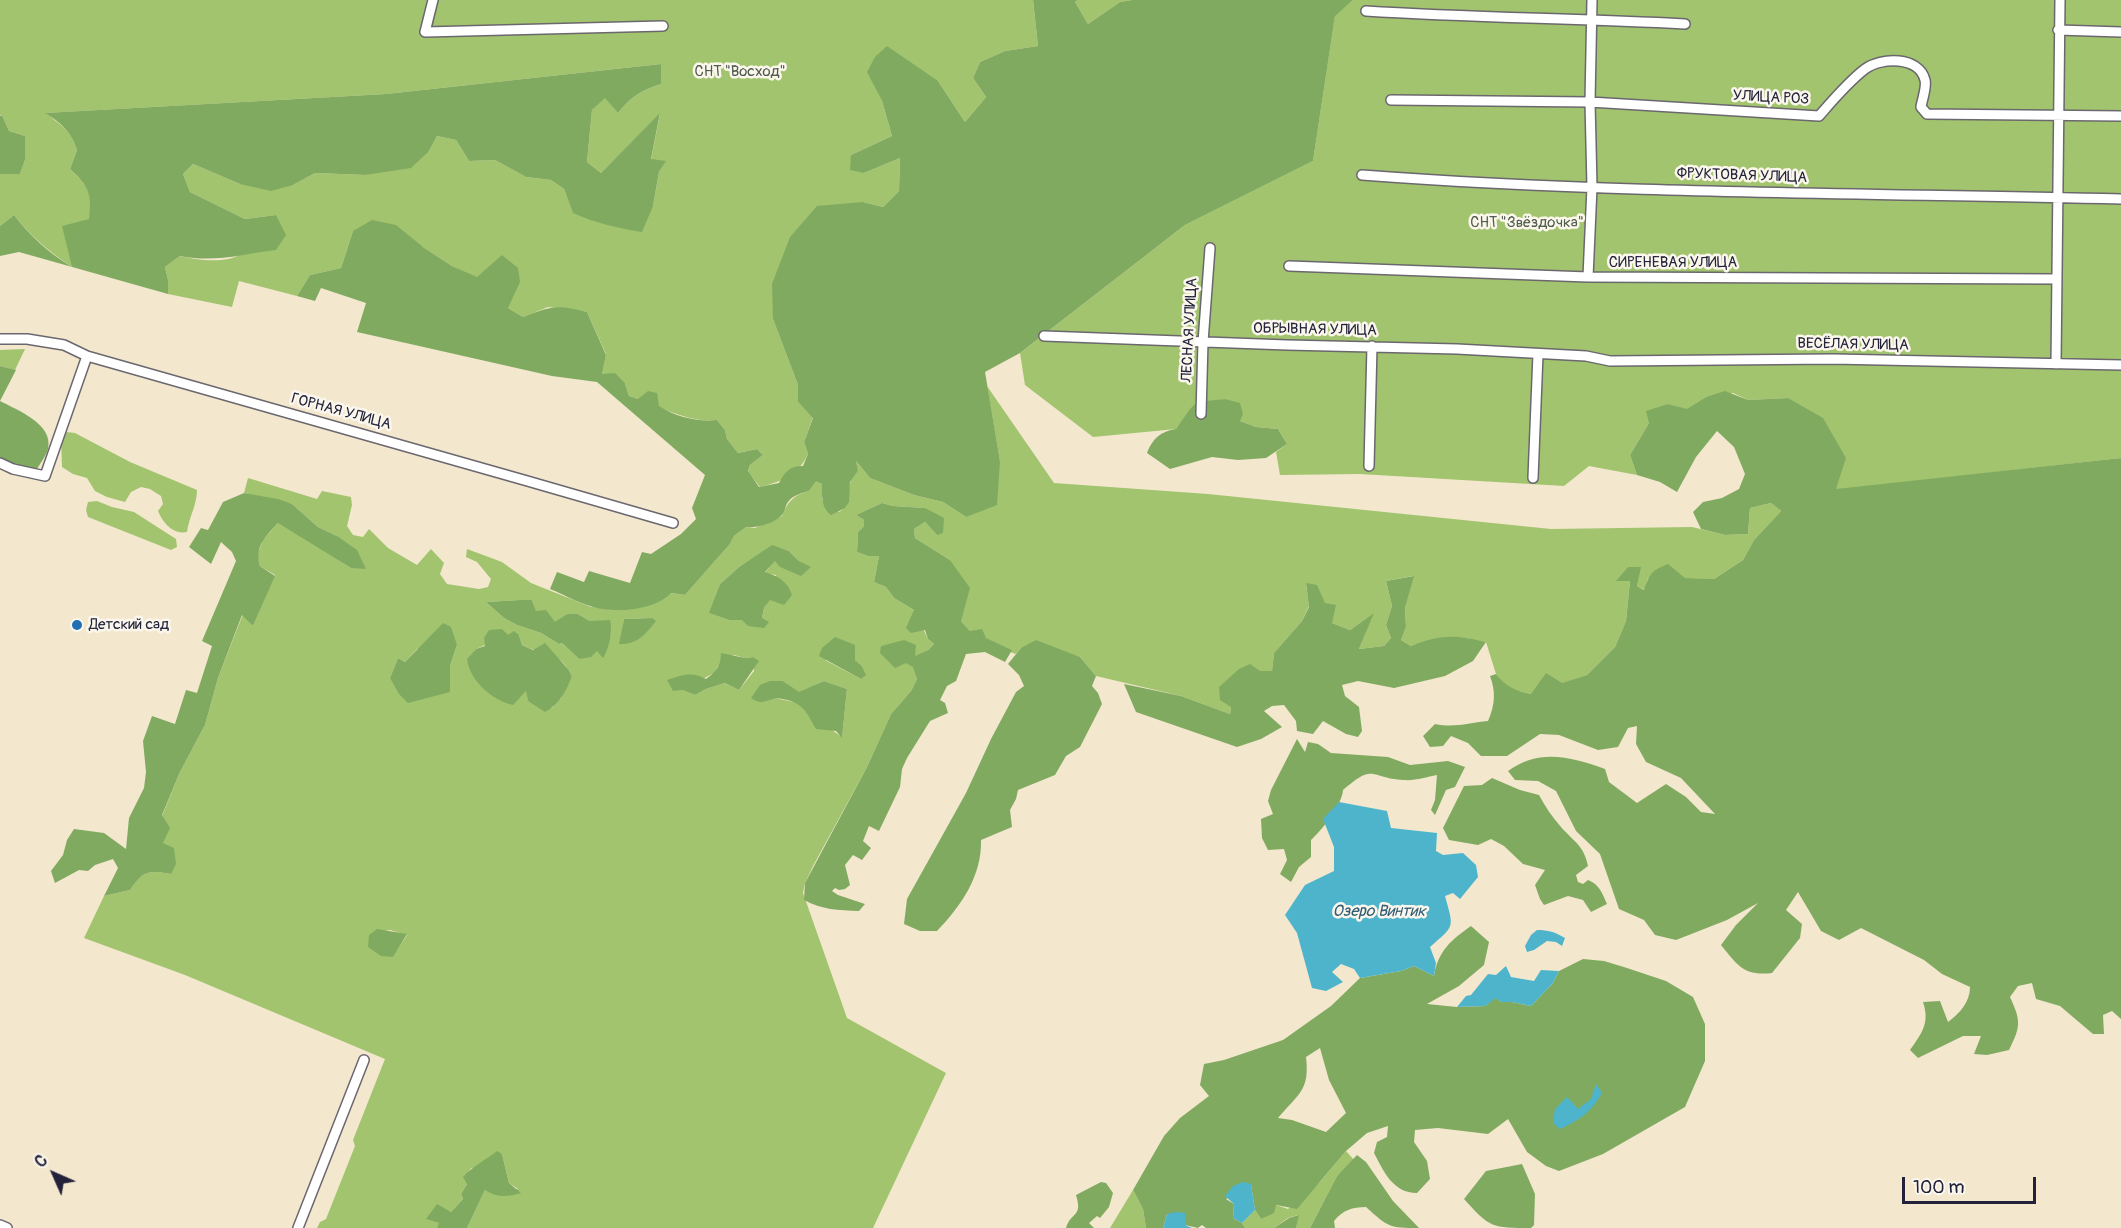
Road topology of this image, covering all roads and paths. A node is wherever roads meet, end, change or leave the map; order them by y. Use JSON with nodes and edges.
{"nodes":[{"id":1,"x":433,"y":0,"type":"edge"},
{"id":2,"x":1592,"y":0,"type":"edge"},
{"id":3,"x":2060,"y":0,"type":"edge"},
{"id":4,"x":1366,"y":11,"type":"dead end"},
{"id":5,"x":1591,"y":19,"type":"junction"},
{"id":6,"x":1684,"y":24,"type":"dead end"},
{"id":7,"x":663,"y":26,"type":"dead end"},
{"id":8,"x":2058,"y":30,"type":"junction"},
{"id":9,"x":2121,"y":32,"type":"edge"},
{"id":10,"x":1391,"y":100,"type":"dead end"},
{"id":11,"x":1590,"y":102,"type":"junction"},
{"id":12,"x":2057,"y":114,"type":"junction"},
{"id":13,"x":2121,"y":116,"type":"edge"},
{"id":14,"x":1362,"y":175,"type":"dead end"},
{"id":15,"x":1592,"y":187,"type":"junction"},
{"id":16,"x":2059,"y":198,"type":"junction"},
{"id":17,"x":2121,"y":199,"type":"edge"},
{"id":18,"x":1210,"y":248,"type":"dead end"},
{"id":19,"x":1289,"y":266,"type":"dead end"},
{"id":20,"x":1588,"y":277,"type":"junction"},
{"id":21,"x":2057,"y":279,"type":"junction"},
{"id":22,"x":1044,"y":336,"type":"dead end"},
{"id":23,"x":0,"y":339,"type":"edge"},
{"id":24,"x":1203,"y":342,"type":"junction"},
{"id":25,"x":1372,"y":346,"type":"junction"},
{"id":26,"x":1538,"y":354,"type":"junction"},
{"id":27,"x":87,"y":356,"type":"junction"},
{"id":28,"x":1586,"y":356,"type":"joint"},
{"id":29,"x":2056,"y":364,"type":"junction"},
{"id":30,"x":2121,"y":364,"type":"edge"},
{"id":31,"x":1201,"y":414,"type":"dead end"},
{"id":32,"x":0,"y":463,"type":"edge"},
{"id":33,"x":1369,"y":466,"type":"dead end"},
{"id":34,"x":1533,"y":478,"type":"dead end"},
{"id":35,"x":673,"y":523,"type":"dead end"},
{"id":36,"x":364,"y":1059,"type":"dead end"},
{"id":37,"x":0,"y":1225,"type":"edge"},
{"id":38,"x":7,"y":1228,"type":"edge"},
{"id":39,"x":298,"y":1228,"type":"edge"}],
"edges":[{"from":1,"to":7,"type":"street"},
{"from":2,"to":5,"type":"street"},
{"from":3,"to":8,"type":"street"},
{"from":4,"to":5,"type":"street"},
{"from":5,"to":6,"type":"street"},
{"from":5,"to":11,"type":"street"},
{"from":8,"to":9,"type":"street"},
{"from":8,"to":12,"type":"street"},
{"from":10,"to":11,"type":"street","name":"УЛИЦА РОЗ"},
{"from":11,"to":12,"type":"street","name":"УЛИЦА РОЗ"},
{"from":11,"to":15,"type":"street"},
{"from":12,"to":13,"type":"street","name":"УЛИЦА РОЗ"},
{"from":12,"to":16,"type":"street"},
{"from":14,"to":15,"type":"street","name":"ФРУКТОВАЯ УЛИЦА"},
{"from":15,"to":16,"type":"street","name":"ФРУКТОВАЯ УЛИЦА"},
{"from":15,"to":20,"type":"street"},
{"from":16,"to":17,"type":"street","name":"ФРУКТОВАЯ УЛИЦА"},
{"from":16,"to":21,"type":"street"},
{"from":18,"to":24,"type":"street","name":"ЛЕСНАЯ УЛИЦА"},
{"from":19,"to":20,"type":"street","name":"СИРЕНЕВАЯ УЛИЦА"},
{"from":20,"to":21,"type":"street","name":"СИРЕНЕВАЯ УЛИЦА"},
{"from":21,"to":29,"type":"street"},
{"from":22,"to":24,"type":"street","name":"ОБРЫВНАЯ УЛИЦА"},
{"from":23,"to":27,"type":"street","name":"ГОРНАЯ УЛИЦА"},
{"from":24,"to":25,"type":"street","name":"ОБРЫВНАЯ УЛИЦА"},
{"from":24,"to":31,"type":"street","name":"ЛЕСНАЯ УЛИЦА"},
{"from":25,"to":26,"type":"street","name":"ОБРЫВНАЯ УЛИЦА"},
{"from":25,"to":33,"type":"street"},
{"from":26,"to":28,"type":"street","name":"ОБРЫВНАЯ УЛИЦА"},
{"from":26,"to":34,"type":"street"},
{"from":27,"to":32,"type":"street"},
{"from":27,"to":35,"type":"street","name":"ГОРНАЯ УЛИЦА"},
{"from":28,"to":29,"type":"street","name":"ВЕСЁЛАЯ УЛИЦА"},
{"from":29,"to":30,"type":"street","name":"ВЕСЁЛАЯ УЛИЦА"},
{"from":36,"to":39,"type":"street"},
{"from":37,"to":38,"type":"street"}]}
